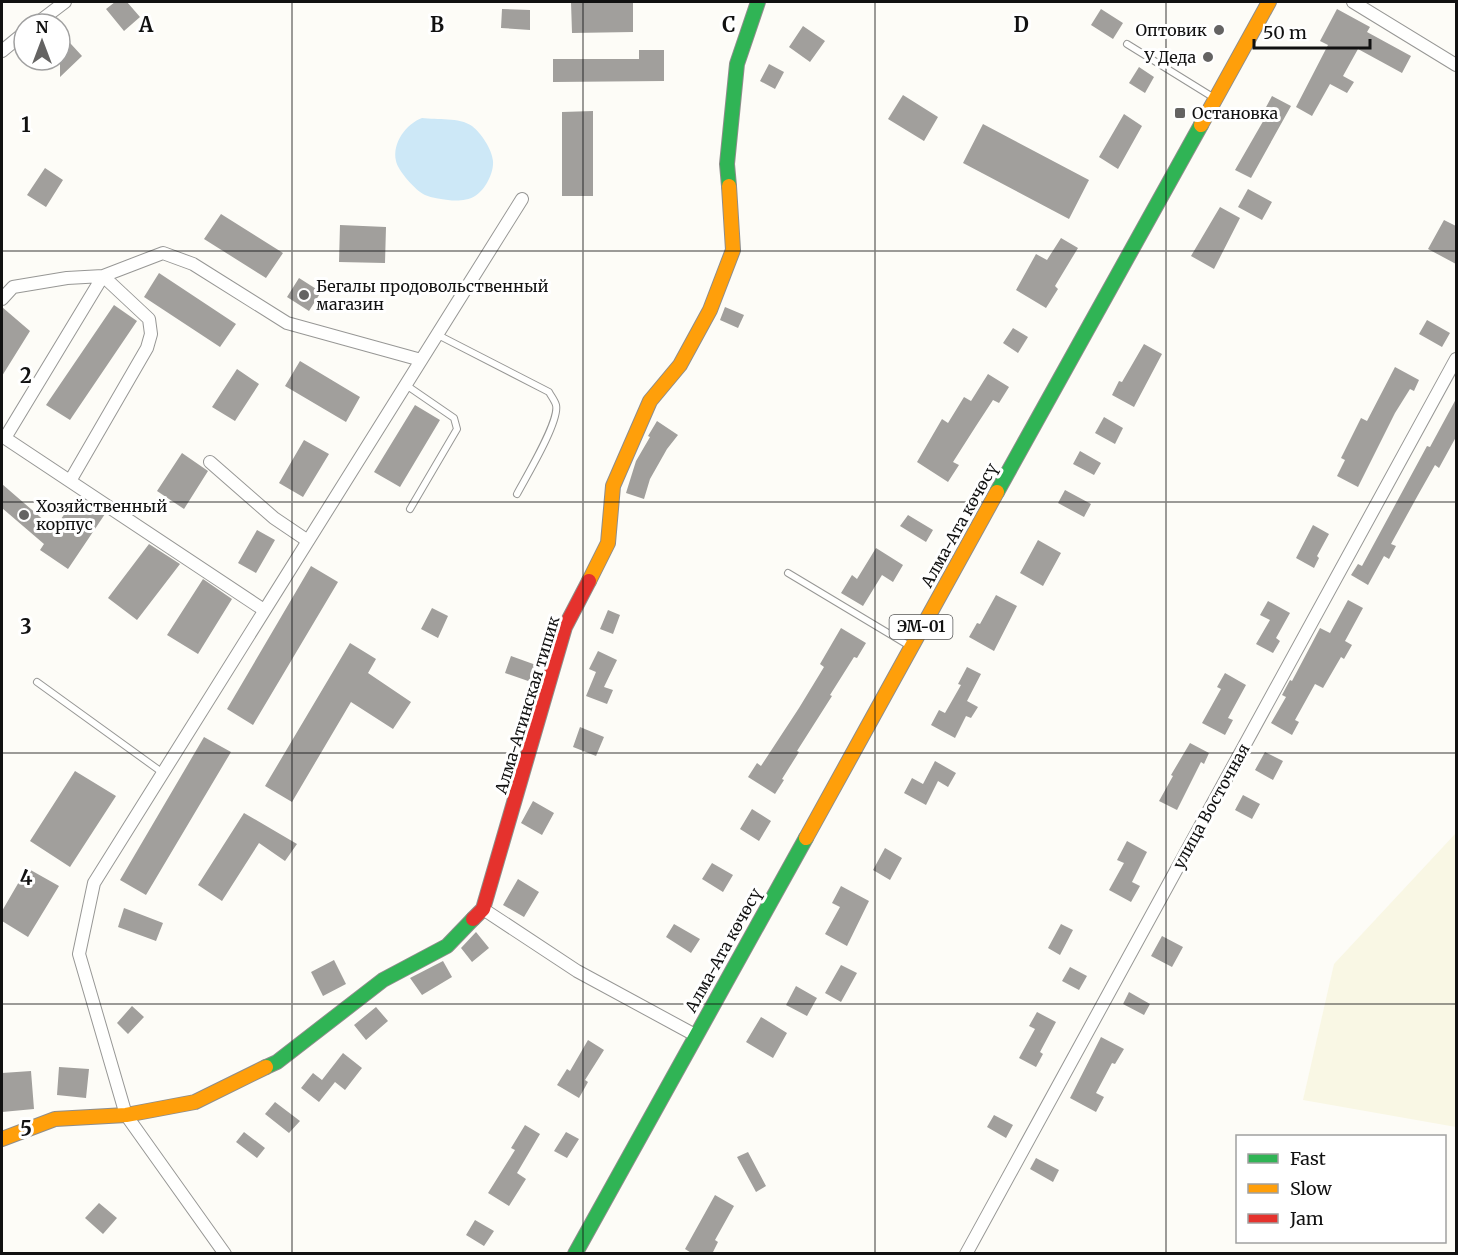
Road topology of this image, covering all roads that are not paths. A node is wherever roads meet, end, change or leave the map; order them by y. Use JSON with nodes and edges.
{"nodes":[{"id":1,"x":65,"y":2,"type":"edge"},
{"id":2,"x":758,"y":2,"type":"edge"},
{"id":3,"x":1269,"y":2,"type":"edge"},
{"id":4,"x":1353,"y":2,"type":"edge"},
{"id":5,"x":52,"y":12,"type":"edge"},
{"id":6,"x":1127,"y":44,"type":"dead end"},
{"id":7,"x":1456,"y":65,"type":"edge"},
{"id":8,"x":1215,"y":98,"type":"junction"},
{"id":9,"x":522,"y":199,"type":"dead end"},
{"id":10,"x":103,"y":276,"type":"junction"},
{"id":11,"x":2,"y":298,"type":"edge"},
{"id":12,"x":437,"y":334,"type":"junction"},
{"id":13,"x":1456,"y":358,"type":"edge"},
{"id":14,"x":421,"y":360,"type":"junction"},
{"id":15,"x":406,"y":384,"type":"junction"},
{"id":16,"x":3,"y":439,"type":"edge"},
{"id":17,"x":210,"y":462,"type":"dead end"},
{"id":18,"x":70,"y":481,"type":"junction"},
{"id":19,"x":517,"y":494,"type":"dead end"},
{"id":20,"x":410,"y":509,"type":"dead end"},
{"id":21,"x":308,"y":542,"type":"junction"},
{"id":22,"x":788,"y":573,"type":"dead end"},
{"id":23,"x":264,"y":610,"type":"junction"},
{"id":24,"x":911,"y":646,"type":"junction"},
{"id":25,"x":37,"y":682,"type":"dead end"},
{"id":26,"x":163,"y":773,"type":"junction"},
{"id":27,"x":483,"y":909,"type":"junction"},
{"id":28,"x":695,"y":1035,"type":"junction"},
{"id":29,"x":126,"y":1115,"type":"junction"},
{"id":30,"x":2,"y":1139,"type":"edge"},
{"id":31,"x":225,"y":1254,"type":"edge"},
{"id":32,"x":575,"y":1254,"type":"edge"},
{"id":33,"x":966,"y":1254,"type":"edge"}],
"edges":[{"from":1,"to":5,"type":"street"},
{"from":2,"to":27,"type":"main road","name":"Алма-Атинская типик"},
{"from":3,"to":8,"type":"main road","name":"Алма-Ата көчөсү","number":"ЭМ-01"},
{"from":4,"to":7,"type":"street"},
{"from":6,"to":8,"type":"lane"},
{"from":8,"to":24,"type":"main road","name":"Алма-Ата көчөсү","number":"ЭМ-01"},
{"from":9,"to":12,"type":"street"},
{"from":10,"to":11,"type":"street"},
{"from":10,"to":14,"type":"street"},
{"from":10,"to":16,"type":"street"},
{"from":10,"to":18,"type":"street"},
{"from":12,"to":14,"type":"street"},
{"from":12,"to":19,"type":"lane"},
{"from":13,"to":33,"type":"street","name":"улица Восточная"},
{"from":14,"to":15,"type":"street"},
{"from":15,"to":20,"type":"lane"},
{"from":15,"to":21,"type":"street"},
{"from":16,"to":18,"type":"street"},
{"from":17,"to":21,"type":"street"},
{"from":18,"to":23,"type":"street"},
{"from":21,"to":23,"type":"street"},
{"from":22,"to":24,"type":"lane"},
{"from":23,"to":26,"type":"street"},
{"from":24,"to":28,"type":"main road","name":"Алма-Ата көчөсү","number":"ЭМ-01"},
{"from":25,"to":26,"type":"lane"},
{"from":26,"to":29,"type":"street"},
{"from":27,"to":28,"type":"street"},
{"from":27,"to":29,"type":"main road","name":"Алма-Атинская типик"},
{"from":28,"to":32,"type":"main road","name":"Алма-Ата көчөсү","number":"ЭМ-01"},
{"from":29,"to":30,"type":"main road","name":"Алма-Атинская типик"},
{"from":29,"to":31,"type":"street"}]}
